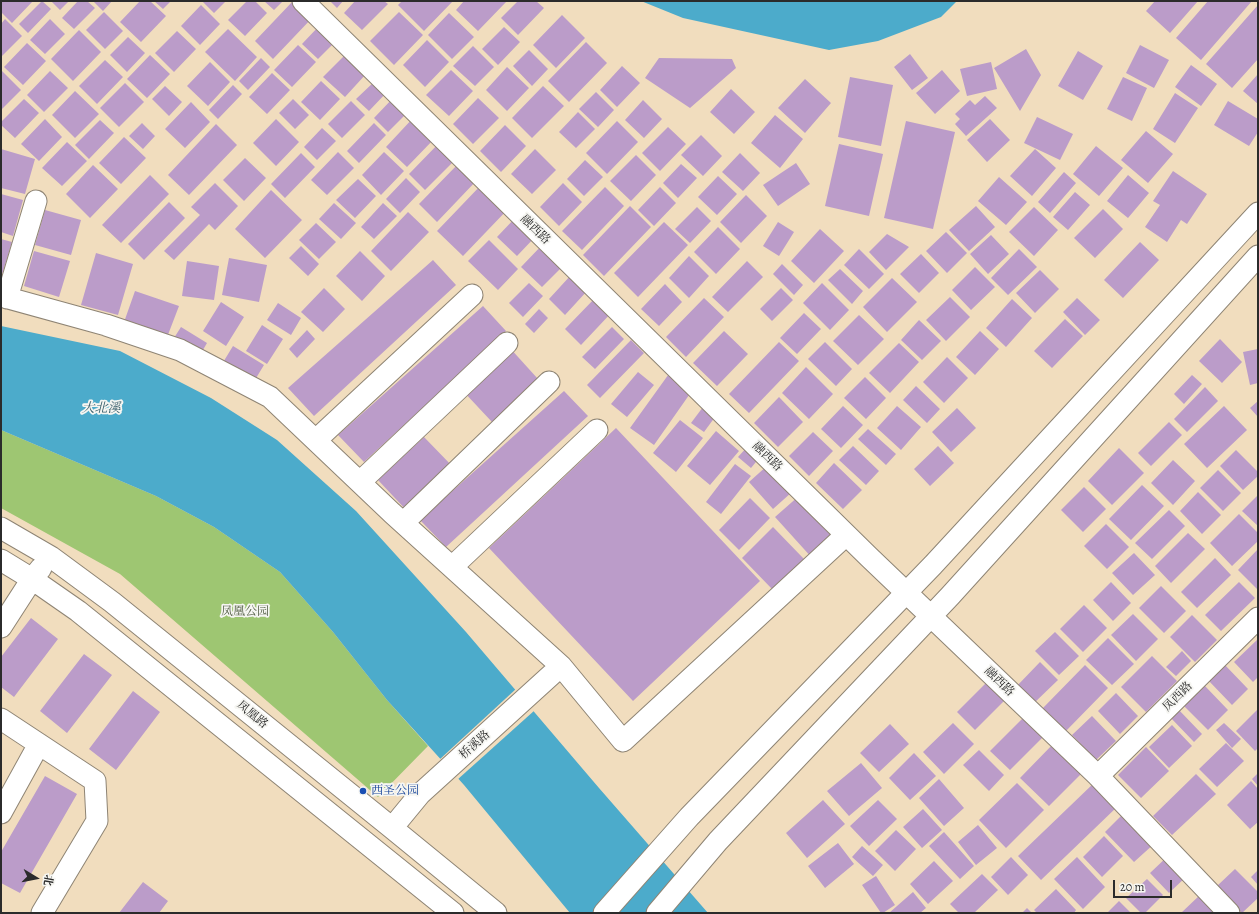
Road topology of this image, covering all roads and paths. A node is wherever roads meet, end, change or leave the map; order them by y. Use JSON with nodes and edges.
{"nodes":[{"id":1,"x":303,"y":1,"type":"edge"},
{"id":2,"x":36,"y":201,"type":"dead end"},
{"id":3,"x":1258,"y":213,"type":"edge"},
{"id":4,"x":1258,"y":256,"type":"edge"},
{"id":5,"x":472,"y":295,"type":"dead end"},
{"id":6,"x":4,"y":297,"type":"edge"},
{"id":7,"x":506,"y":343,"type":"dead end"},
{"id":8,"x":549,"y":382,"type":"dead end"},
{"id":9,"x":597,"y":430,"type":"dead end"},
{"id":10,"x":316,"y":440,"type":"junction"},
{"id":11,"x":360,"y":482,"type":"junction"},
{"id":12,"x":402,"y":523,"type":"junction"},
{"id":13,"x":1,"y":528,"type":"edge"},
{"id":14,"x":846,"y":535,"type":"junction"},
{"id":15,"x":51,"y":557,"type":"junction"},
{"id":16,"x":1,"y":560,"type":"edge"},
{"id":17,"x":452,"y":567,"type":"junction"},
{"id":18,"x":32,"y":579,"type":"junction"},
{"id":19,"x":906,"y":593,"type":"junction"},
{"id":20,"x":931,"y":617,"type":"junction"},
{"id":21,"x":1258,"y":618,"type":"edge"},
{"id":22,"x":1,"y":626,"type":"edge"},
{"id":23,"x":557,"y":670,"type":"junction"},
{"id":24,"x":1,"y":719,"type":"edge"},
{"id":25,"x":39,"y":744,"type":"junction"},
{"id":26,"x":1098,"y":776,"type":"junction"},
{"id":27,"x":1,"y":812,"type":"edge"},
{"id":28,"x":392,"y":828,"type":"junction"},
{"id":29,"x":42,"y":913,"type":"edge"},
{"id":30,"x":453,"y":913,"type":"edge"},
{"id":31,"x":496,"y":913,"type":"edge"},
{"id":32,"x":604,"y":913,"type":"edge"},
{"id":33,"x":657,"y":913,"type":"edge"},
{"id":34,"x":1229,"y":913,"type":"edge"}],
"edges":[{"from":1,"to":14,"type":"street","name":"融西路"},
{"from":2,"to":6,"type":"street"},
{"from":3,"to":19,"type":"street"},
{"from":4,"to":20,"type":"street"},
{"from":5,"to":10,"type":"street"},
{"from":6,"to":10,"type":"street"},
{"from":7,"to":11,"type":"street"},
{"from":8,"to":12,"type":"street"},
{"from":9,"to":17,"type":"street"},
{"from":10,"to":11,"type":"street"},
{"from":11,"to":12,"type":"street"},
{"from":12,"to":17,"type":"street"},
{"from":13,"to":15,"type":"street","name":"凤凰路"},
{"from":14,"to":19,"type":"street","name":"融西路"},
{"from":14,"to":23,"type":"street"},
{"from":15,"to":18,"type":"street"},
{"from":15,"to":28,"type":"street","name":"凤凰路"},
{"from":16,"to":18,"type":"street"},
{"from":17,"to":23,"type":"street"},
{"from":18,"to":22,"type":"street"},
{"from":18,"to":30,"type":"street"},
{"from":19,"to":20,"type":"street","name":"融西路"},
{"from":19,"to":32,"type":"street"},
{"from":20,"to":26,"type":"street","name":"融西路"},
{"from":20,"to":33,"type":"street"},
{"from":21,"to":26,"type":"street","name":"凤西路"},
{"from":23,"to":28,"type":"street","name":"桥溪路"},
{"from":24,"to":25,"type":"street"},
{"from":25,"to":27,"type":"street"},
{"from":25,"to":29,"type":"street"},
{"from":26,"to":34,"type":"street","name":"融西路"},
{"from":28,"to":31,"type":"street","name":"凤凰路"}]}
